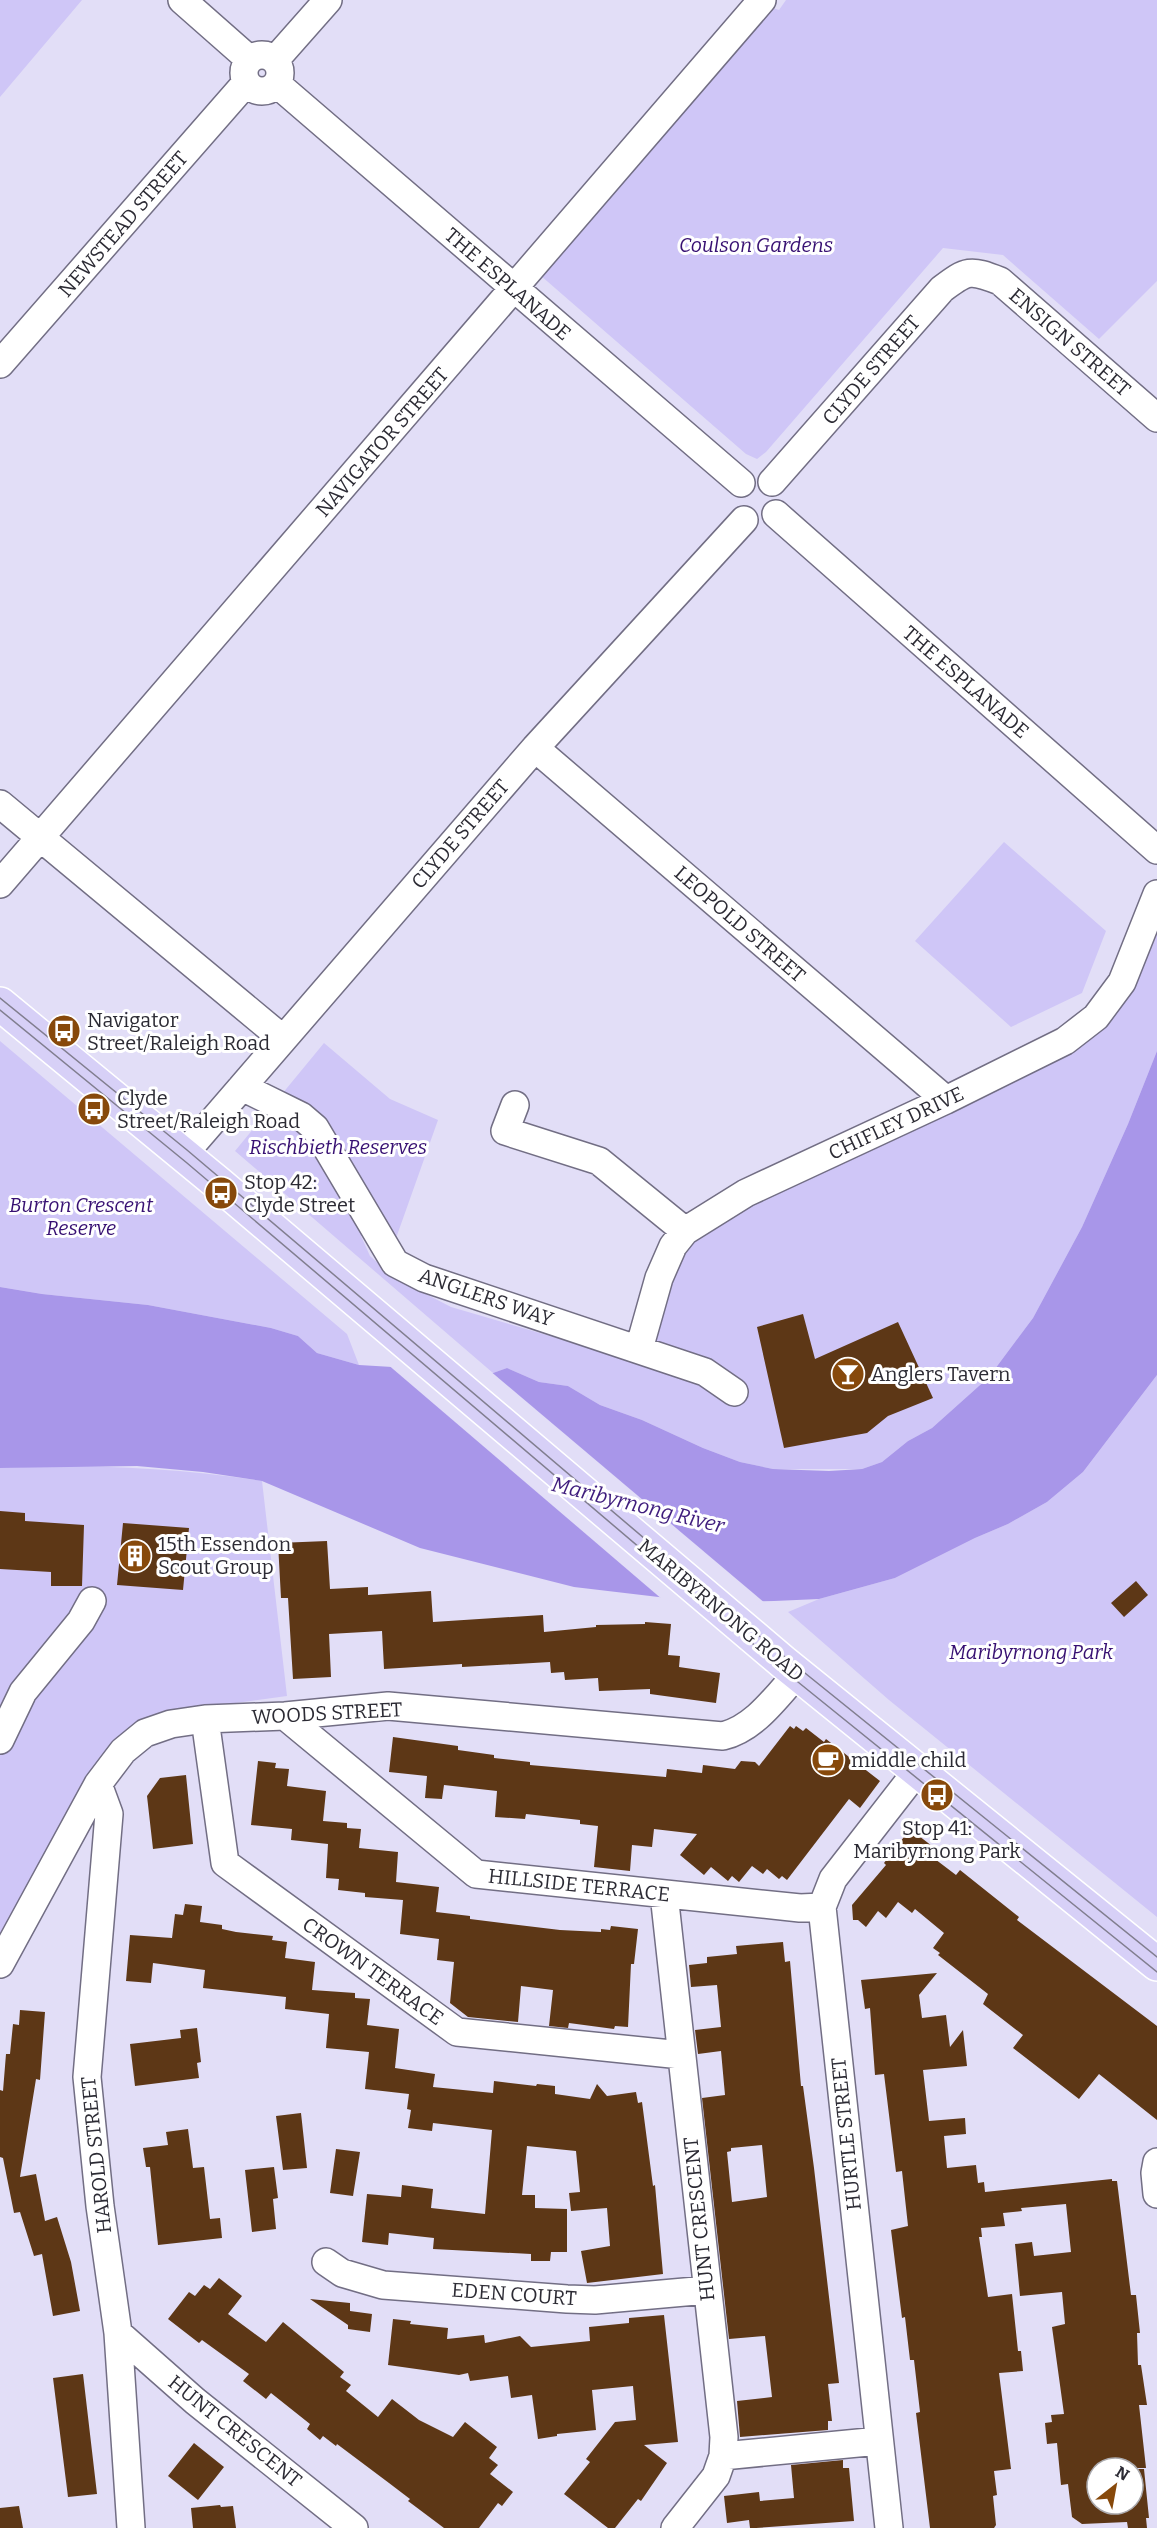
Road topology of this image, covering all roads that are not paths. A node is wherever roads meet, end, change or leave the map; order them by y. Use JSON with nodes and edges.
{"nodes":[{"id":1,"x":182,"y":0,"type":"edge"},
{"id":2,"x":328,"y":0,"type":"edge"},
{"id":3,"x":762,"y":0,"type":"edge"},
{"id":4,"x":262,"y":71,"type":"junction"},
{"id":5,"x":979,"y":273,"type":"joint"},
{"id":6,"x":514,"y":290,"type":"junction"},
{"id":7,"x":0,"y":364,"type":"edge"},
{"id":8,"x":1157,"y":418,"type":"edge"},
{"id":9,"x":772,"y":482,"type":"junction"},
{"id":10,"x":741,"y":483,"type":"junction"},
{"id":11,"x":776,"y":514,"type":"junction"},
{"id":12,"x":744,"y":520,"type":"junction"},
{"id":13,"x":534,"y":748,"type":"junction"},
{"id":14,"x":0,"y":804,"type":"edge"},
{"id":15,"x":40,"y":837,"type":"junction"},
{"id":16,"x":1157,"y":850,"type":"edge"},
{"id":17,"x":0,"y":884,"type":"edge"},
{"id":18,"x":1157,"y":894,"type":"edge"},
{"id":19,"x":0,"y":1004,"type":"edge"},
{"id":20,"x":283,"y":1039,"type":"junction"},
{"id":21,"x":242,"y":1087,"type":"junction"},
{"id":22,"x":946,"y":1100,"type":"junction"},
{"id":23,"x":515,"y":1105,"type":"dead end"},
{"id":24,"x":183,"y":1154,"type":"junction"},
{"id":25,"x":685,"y":1231,"type":"junction"},
{"id":26,"x":639,"y":1349,"type":"junction"},
{"id":27,"x":734,"y":1392,"type":"dead end"},
{"id":28,"x":92,"y":1601,"type":"dead end"},
{"id":29,"x":797,"y":1674,"type":"junction"},
{"id":30,"x":285,"y":1716,"type":"junction"},
{"id":31,"x":206,"y":1719,"type":"junction"},
{"id":32,"x":0,"y":1740,"type":"edge"},
{"id":33,"x":917,"y":1771,"type":"junction"},
{"id":34,"x":98,"y":1784,"type":"junction"},
{"id":35,"x":664,"y":1894,"type":"junction"},
{"id":36,"x":822,"y":1907,"type":"junction"},
{"id":37,"x":0,"y":1964,"type":"edge"},
{"id":38,"x":1157,"y":1964,"type":"edge"},
{"id":39,"x":681,"y":2055,"type":"junction"},
{"id":40,"x":1157,"y":2162,"type":"edge"},
{"id":41,"x":1157,"y":2194,"type":"edge"},
{"id":42,"x":326,"y":2262,"type":"dead end"},
{"id":43,"x":707,"y":2290,"type":"junction"},
{"id":44,"x":117,"y":2333,"type":"junction"},
{"id":45,"x":879,"y":2441,"type":"junction"},
{"id":46,"x":723,"y":2456,"type":"junction"},
{"id":47,"x":131,"y":2528,"type":"edge"},
{"id":48,"x":354,"y":2528,"type":"edge"},
{"id":49,"x":675,"y":2528,"type":"edge"},
{"id":50,"x":889,"y":2528,"type":"edge"}],
"edges":[{"from":1,"to":4,"type":"street","name":"THE ESPLANADE"},
{"from":2,"to":4,"type":"street","name":"NEWSTEAD STREET"},
{"from":3,"to":6,"type":"street","name":"NAVIGATOR STREET"},
{"from":4,"to":6,"type":"street","name":"THE ESPLANADE"},
{"from":4,"to":7,"type":"street","name":"NEWSTEAD STREET"},
{"from":5,"to":8,"type":"street","name":"ENSIGN STREET"},
{"from":5,"to":9,"type":"street","name":"CLYDE STREET"},
{"from":6,"to":10,"type":"street","name":"THE ESPLANADE"},
{"from":6,"to":15,"type":"street","name":"NAVIGATOR STREET"},
{"from":9,"to":10,"type":"street"},
{"from":9,"to":11,"type":"street"},
{"from":10,"to":12,"type":"street"},
{"from":11,"to":12,"type":"street"},
{"from":11,"to":16,"type":"street","name":"THE ESPLANADE"},
{"from":12,"to":13,"type":"street","name":"CLYDE STREET"},
{"from":13,"to":20,"type":"street","name":"CLYDE STREET"},
{"from":13,"to":22,"type":"street","name":"LEOPOLD STREET"},
{"from":14,"to":15,"type":"street"},
{"from":15,"to":17,"type":"street","name":"NAVIGATOR STREET"},
{"from":15,"to":20,"type":"street"},
{"from":18,"to":22,"type":"street","name":"CHIFLEY DRIVE"},
{"from":19,"to":24,"type":"main road","name":"MARIBYRNONG ROAD"},
{"from":20,"to":21,"type":"street","name":"CLYDE STREET"},
{"from":21,"to":24,"type":"street","name":"CLYDE STREET"},
{"from":21,"to":26,"type":"street","name":"ANGLERS WAY"},
{"from":22,"to":25,"type":"street","name":"CHIFLEY DRIVE"},
{"from":23,"to":25,"type":"street"},
{"from":24,"to":29,"type":"main road","name":"MARIBYRNONG ROAD"},
{"from":25,"to":26,"type":"street","name":"CHIFLEY DRIVE"},
{"from":26,"to":27,"type":"street","name":"ANGLERS WAY"},
{"from":28,"to":32,"type":"street"},
{"from":29,"to":30,"type":"street","name":"WOODS STREET"},
{"from":29,"to":33,"type":"main road","name":"MARIBYRNONG ROAD"},
{"from":30,"to":31,"type":"street","name":"WOODS STREET"},
{"from":30,"to":35,"type":"street","name":"HILLSIDE TERRACE"},
{"from":31,"to":34,"type":"street","name":"WOODS STREET"},
{"from":31,"to":39,"type":"street","name":"CROWN TERRACE"},
{"from":33,"to":36,"type":"street","name":"HURTLE STREET"},
{"from":33,"to":38,"type":"main road","name":"MARIBYRNONG ROAD"},
{"from":34,"to":37,"type":"street","name":"WOODS STREET"},
{"from":34,"to":44,"type":"street","name":"HAROLD STREET"},
{"from":35,"to":36,"type":"street","name":"HILLSIDE TERRACE"},
{"from":35,"to":39,"type":"street","name":"HUNT CRESCENT"},
{"from":36,"to":45,"type":"street","name":"HURTLE STREET"},
{"from":39,"to":43,"type":"street","name":"HUNT CRESCENT"},
{"from":40,"to":41,"type":"street"},
{"from":42,"to":43,"type":"street","name":"EDEN COURT"},
{"from":43,"to":46,"type":"street","name":"HUNT CRESCENT"},
{"from":44,"to":47,"type":"street","name":"HAROLD STREET"},
{"from":44,"to":48,"type":"street","name":"HUNT CRESCENT"},
{"from":45,"to":46,"type":"street"},
{"from":45,"to":50,"type":"street","name":"HURTLE STREET"},
{"from":46,"to":49,"type":"street","name":"HUNT CRESCENT"}]}
